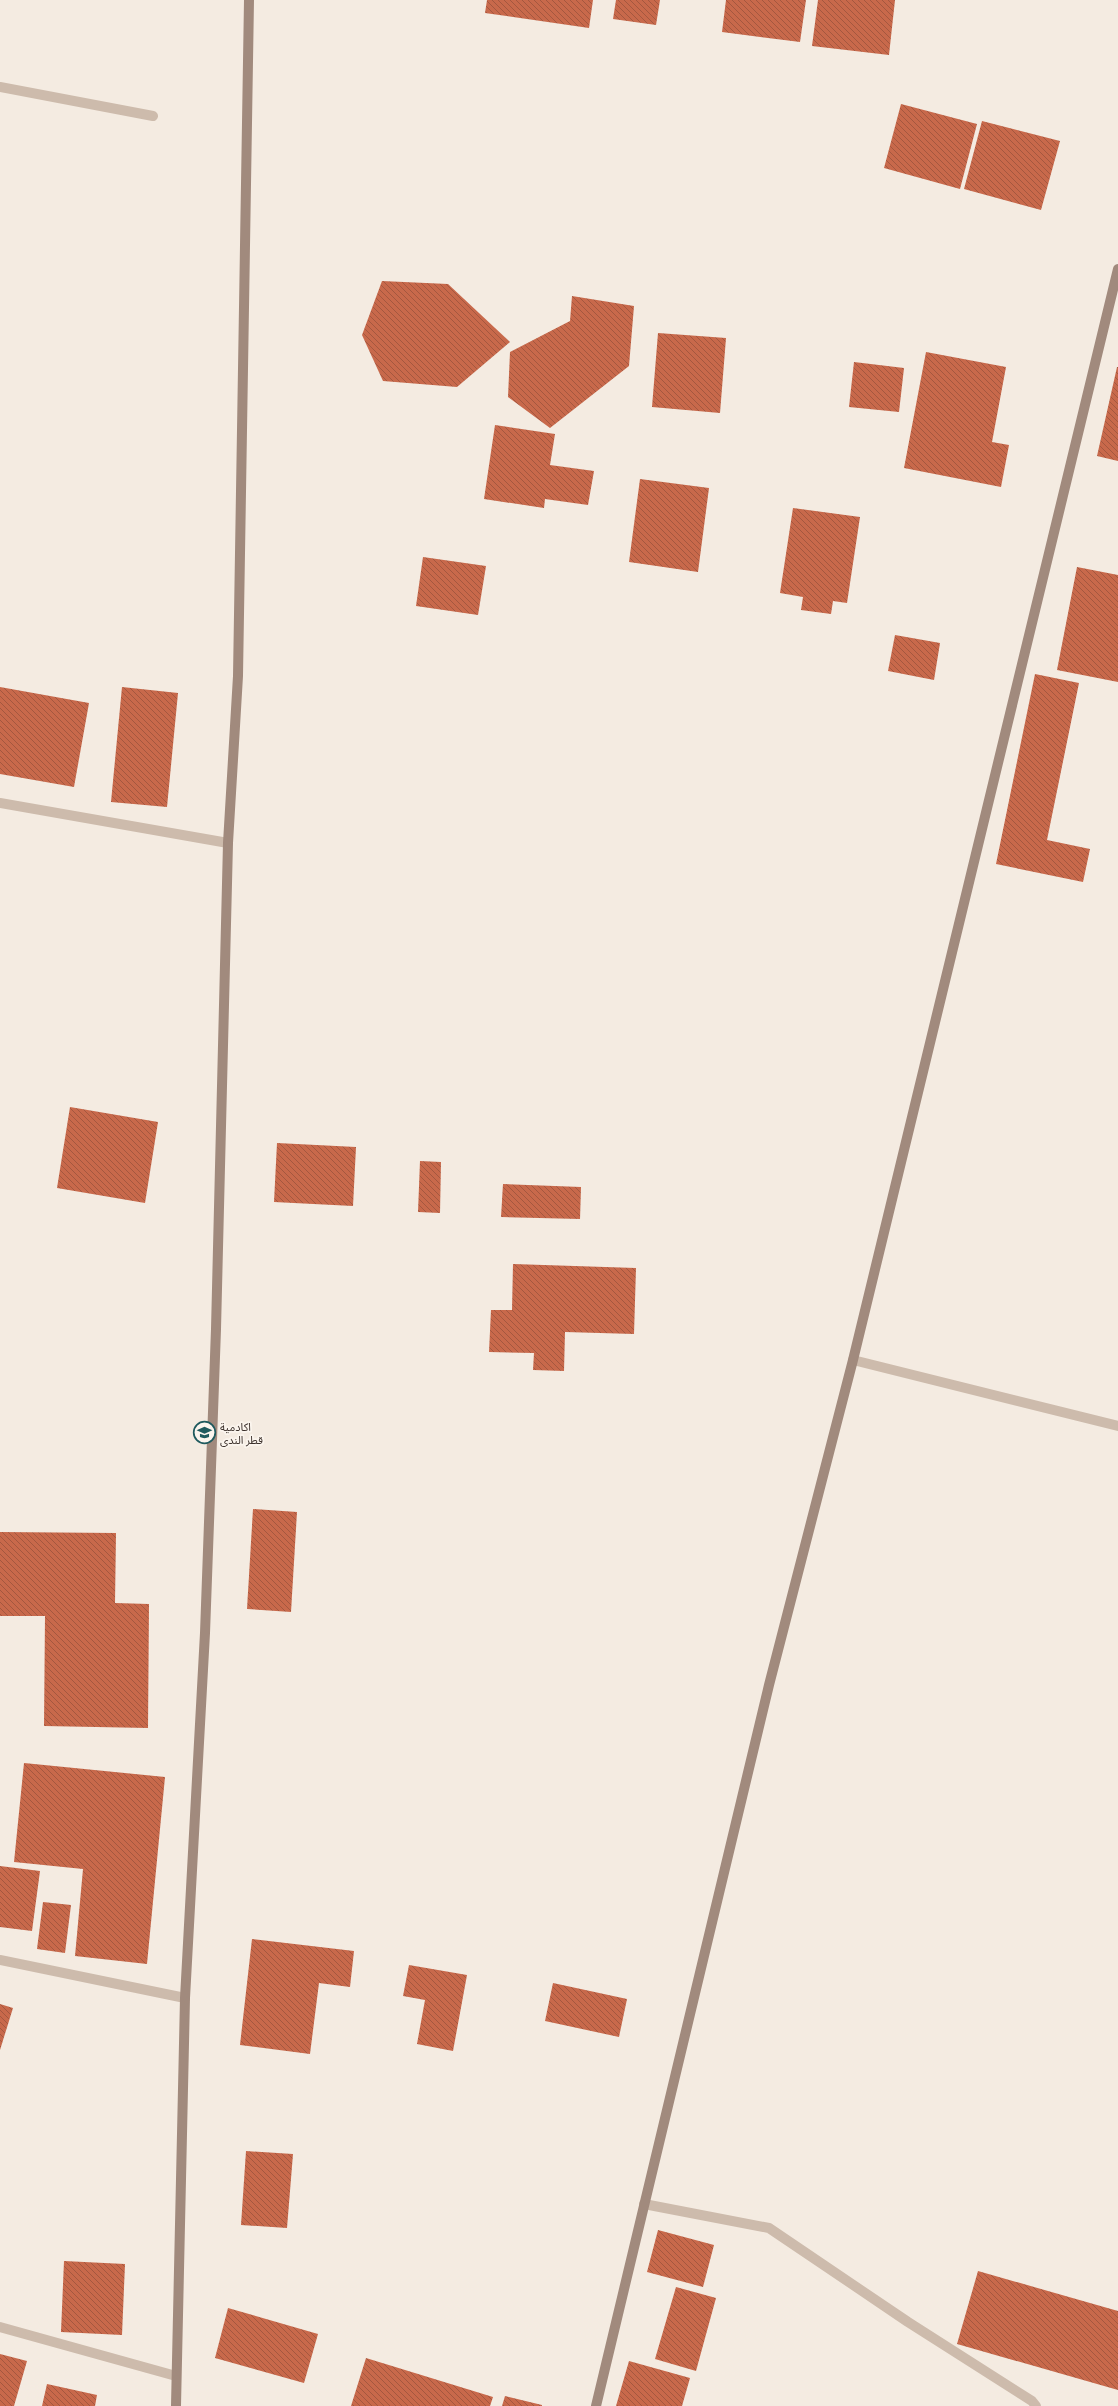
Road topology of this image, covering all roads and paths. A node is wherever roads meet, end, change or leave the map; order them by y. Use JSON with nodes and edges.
{"nodes":[{"id":1,"x":249,"y":0,"type":"edge"},
{"id":2,"x":0,"y":87,"type":"edge"},
{"id":3,"x":153,"y":116,"type":"dead end"},
{"id":4,"x":1118,"y":269,"type":"edge"},
{"id":5,"x":0,"y":803,"type":"edge"},
{"id":6,"x":228,"y":843,"type":"junction"},
{"id":7,"x":853,"y":1360,"type":"junction"},
{"id":8,"x":1118,"y":1426,"type":"edge"},
{"id":9,"x":0,"y":1960,"type":"edge"},
{"id":10,"x":185,"y":1998,"type":"junction"},
{"id":11,"x":644,"y":2204,"type":"junction"},
{"id":12,"x":0,"y":2327,"type":"edge"},
{"id":13,"x":176,"y":2376,"type":"junction"},
{"id":14,"x":176,"y":2406,"type":"edge"},
{"id":15,"x":596,"y":2406,"type":"edge"},
{"id":16,"x":1036,"y":2406,"type":"edge"}],
"edges":[{"from":1,"to":6,"type":"street"},
{"from":2,"to":3,"type":"street"},
{"from":4,"to":7,"type":"street"},
{"from":5,"to":6,"type":"street"},
{"from":6,"to":10,"type":"street"},
{"from":7,"to":8,"type":"street"},
{"from":7,"to":11,"type":"street"},
{"from":9,"to":10,"type":"street"},
{"from":10,"to":13,"type":"street"},
{"from":11,"to":15,"type":"street"},
{"from":11,"to":16,"type":"street"},
{"from":12,"to":13,"type":"street"},
{"from":13,"to":14,"type":"street"}]}
